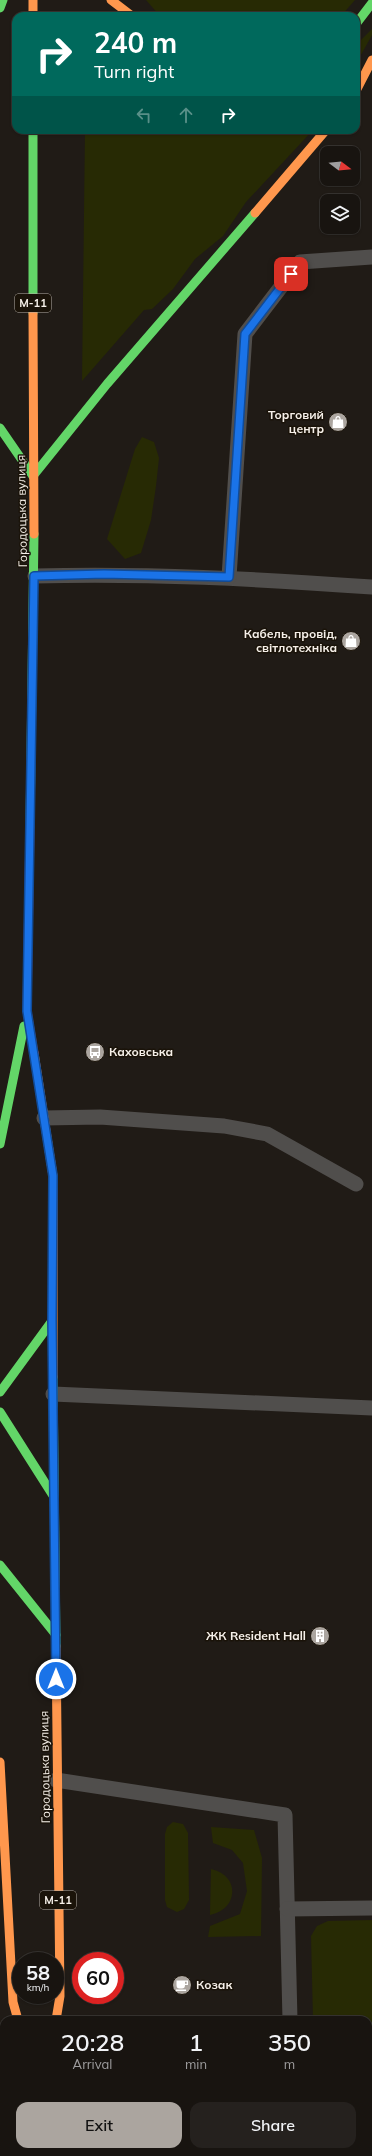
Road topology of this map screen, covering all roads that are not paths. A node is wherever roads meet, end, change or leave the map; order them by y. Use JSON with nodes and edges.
{"nodes":[{"id":1,"x":3,"y":0,"type":"edge"},
{"id":2,"x":33,"y":0,"type":"edge"},
{"id":3,"x":111,"y":0,"type":"edge"},
{"id":4,"x":372,"y":3,"type":"edge"},
{"id":5,"x":0,"y":8,"type":"edge"},
{"id":6,"x":33,"y":12,"type":"edge"},
{"id":7,"x":127,"y":12,"type":"edge"},
{"id":8,"x":360,"y":19,"type":"edge"},
{"id":9,"x":372,"y":60,"type":"edge"},
{"id":10,"x":360,"y":83,"type":"edge"},
{"id":11,"x":33,"y":134,"type":"edge"},
{"id":12,"x":323,"y":134,"type":"edge"},
{"id":13,"x":372,"y":257,"type":"edge"},
{"id":14,"x":0,"y":428,"type":"edge"},
{"id":15,"x":33,"y":476,"type":"junction"},
{"id":16,"x":34,"y":576,"type":"junction"},
{"id":17,"x":229,"y":577,"type":"junction"},
{"id":18,"x":372,"y":587,"type":"edge"},
{"id":19,"x":27,"y":1011,"type":"junction"},
{"id":20,"x":44,"y":1118,"type":"junction"},
{"id":21,"x":0,"y":1144,"type":"edge"},
{"id":22,"x":356,"y":1184,"type":"dead end"},
{"id":23,"x":52,"y":1320,"type":"junction"},
{"id":24,"x":0,"y":1392,"type":"edge"},
{"id":25,"x":53,"y":1394,"type":"junction"},
{"id":26,"x":372,"y":1408,"type":"edge"},
{"id":27,"x":0,"y":1412,"type":"edge"},
{"id":28,"x":54,"y":1497,"type":"junction"},
{"id":29,"x":0,"y":1565,"type":"edge"},
{"id":30,"x":56,"y":1635,"type":"junction"},
{"id":31,"x":0,"y":1762,"type":"edge"},
{"id":32,"x":56,"y":1780,"type":"junction"},
{"id":33,"x":372,"y":1908,"type":"edge"},
{"id":34,"x":287,"y":1909,"type":"junction"},
{"id":35,"x":17,"y":2016,"type":"edge"},
{"id":36,"x":57,"y":2016,"type":"edge"},
{"id":37,"x":290,"y":2016,"type":"edge"}],
"edges":[{"from":1,"to":5,"type":"main road"},
{"from":2,"to":6,"type":"main road"},
{"from":3,"to":7,"type":"main road"},
{"from":4,"to":8,"type":"main road"},
{"from":9,"to":10,"type":"main road"},
{"from":11,"to":15,"type":"main road","name":"Городоцька вулиця","number":"М-11"},
{"from":12,"to":15,"type":"main road"},
{"from":13,"to":17,"type":"lane"},
{"from":14,"to":15,"type":"main road"},
{"from":15,"to":16,"type":"main road","name":"Городоцька вулиця","number":"М-11"},
{"from":16,"to":17,"type":"lane"},
{"from":16,"to":19,"type":"main road","name":"Городоцька вулиця","number":"М-11"},
{"from":17,"to":18,"type":"lane"},
{"from":19,"to":20,"type":"main road","name":"Городоцька вулиця","number":"М-11"},
{"from":19,"to":21,"type":"main road","name":"Городоцька вулиця","number":"М-11"},
{"from":20,"to":22,"type":"lane"},
{"from":20,"to":23,"type":"main road","name":"Городоцька вулиця","number":"М-11"},
{"from":23,"to":24,"type":"main road"},
{"from":23,"to":25,"type":"main road","name":"Городоцька вулиця","number":"М-11"},
{"from":25,"to":26,"type":"lane"},
{"from":25,"to":28,"type":"main road","name":"Городоцька вулиця","number":"М-11"},
{"from":27,"to":28,"type":"main road"},
{"from":28,"to":30,"type":"main road","name":"Городоцька вулиця","number":"М-11"},
{"from":29,"to":30,"type":"main road"},
{"from":30,"to":32,"type":"main road","name":"Городоцька вулиця","number":"М-11"},
{"from":31,"to":35,"type":"main road"},
{"from":32,"to":34,"type":"lane"},
{"from":32,"to":36,"type":"main road","name":"Городоцька вулиця","number":"М-11"},
{"from":33,"to":34,"type":"lane"},
{"from":34,"to":37,"type":"lane"}]}
